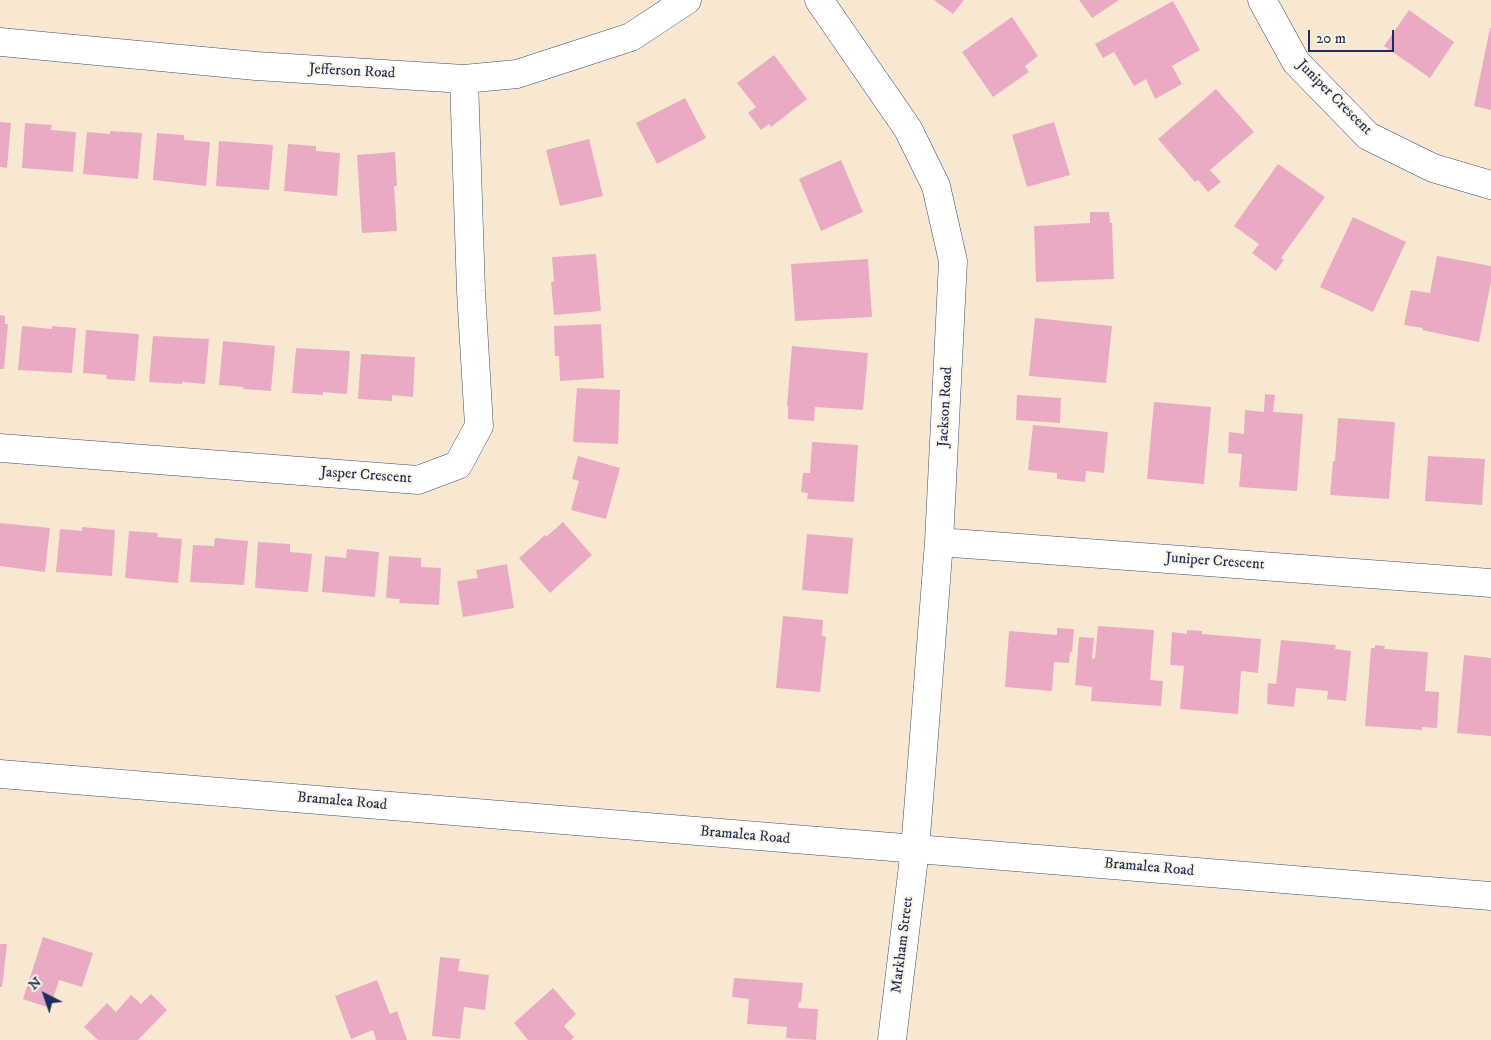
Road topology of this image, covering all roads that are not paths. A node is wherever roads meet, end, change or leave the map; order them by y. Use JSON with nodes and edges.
{"nodes":[{"id":1,"x":687,"y":0,"type":"edge"},
{"id":2,"x":819,"y":0,"type":"edge"},
{"id":3,"x":1262,"y":0,"type":"edge"},
{"id":4,"x":0,"y":42,"type":"edge"},
{"id":5,"x":464,"y":79,"type":"junction"},
{"id":6,"x":1491,"y":185,"type":"edge"},
{"id":7,"x":0,"y":448,"type":"edge"},
{"id":8,"x":939,"y":542,"type":"junction"},
{"id":9,"x":1491,"y":583,"type":"edge"},
{"id":10,"x":0,"y":774,"type":"edge"},
{"id":11,"x":915,"y":849,"type":"junction"},
{"id":12,"x":1491,"y":896,"type":"edge"},
{"id":13,"x":892,"y":1040,"type":"edge"}],
"edges":[{"from":1,"to":5,"type":"street","name":"Jefferson Road"},
{"from":2,"to":8,"type":"street","name":"Jackson Road"},
{"from":3,"to":6,"type":"street","name":"Juniper Crescent"},
{"from":4,"to":5,"type":"street","name":"Jefferson Road"},
{"from":5,"to":7,"type":"street","name":"Jasper Crescent"},
{"from":8,"to":9,"type":"street","name":"Juniper Crescent"},
{"from":8,"to":11,"type":"street","name":"Jackson Road"},
{"from":10,"to":11,"type":"street","name":"Bramalea Road"},
{"from":11,"to":12,"type":"street","name":"Bramalea Road"},
{"from":11,"to":13,"type":"street","name":"Markham Street"}]}
